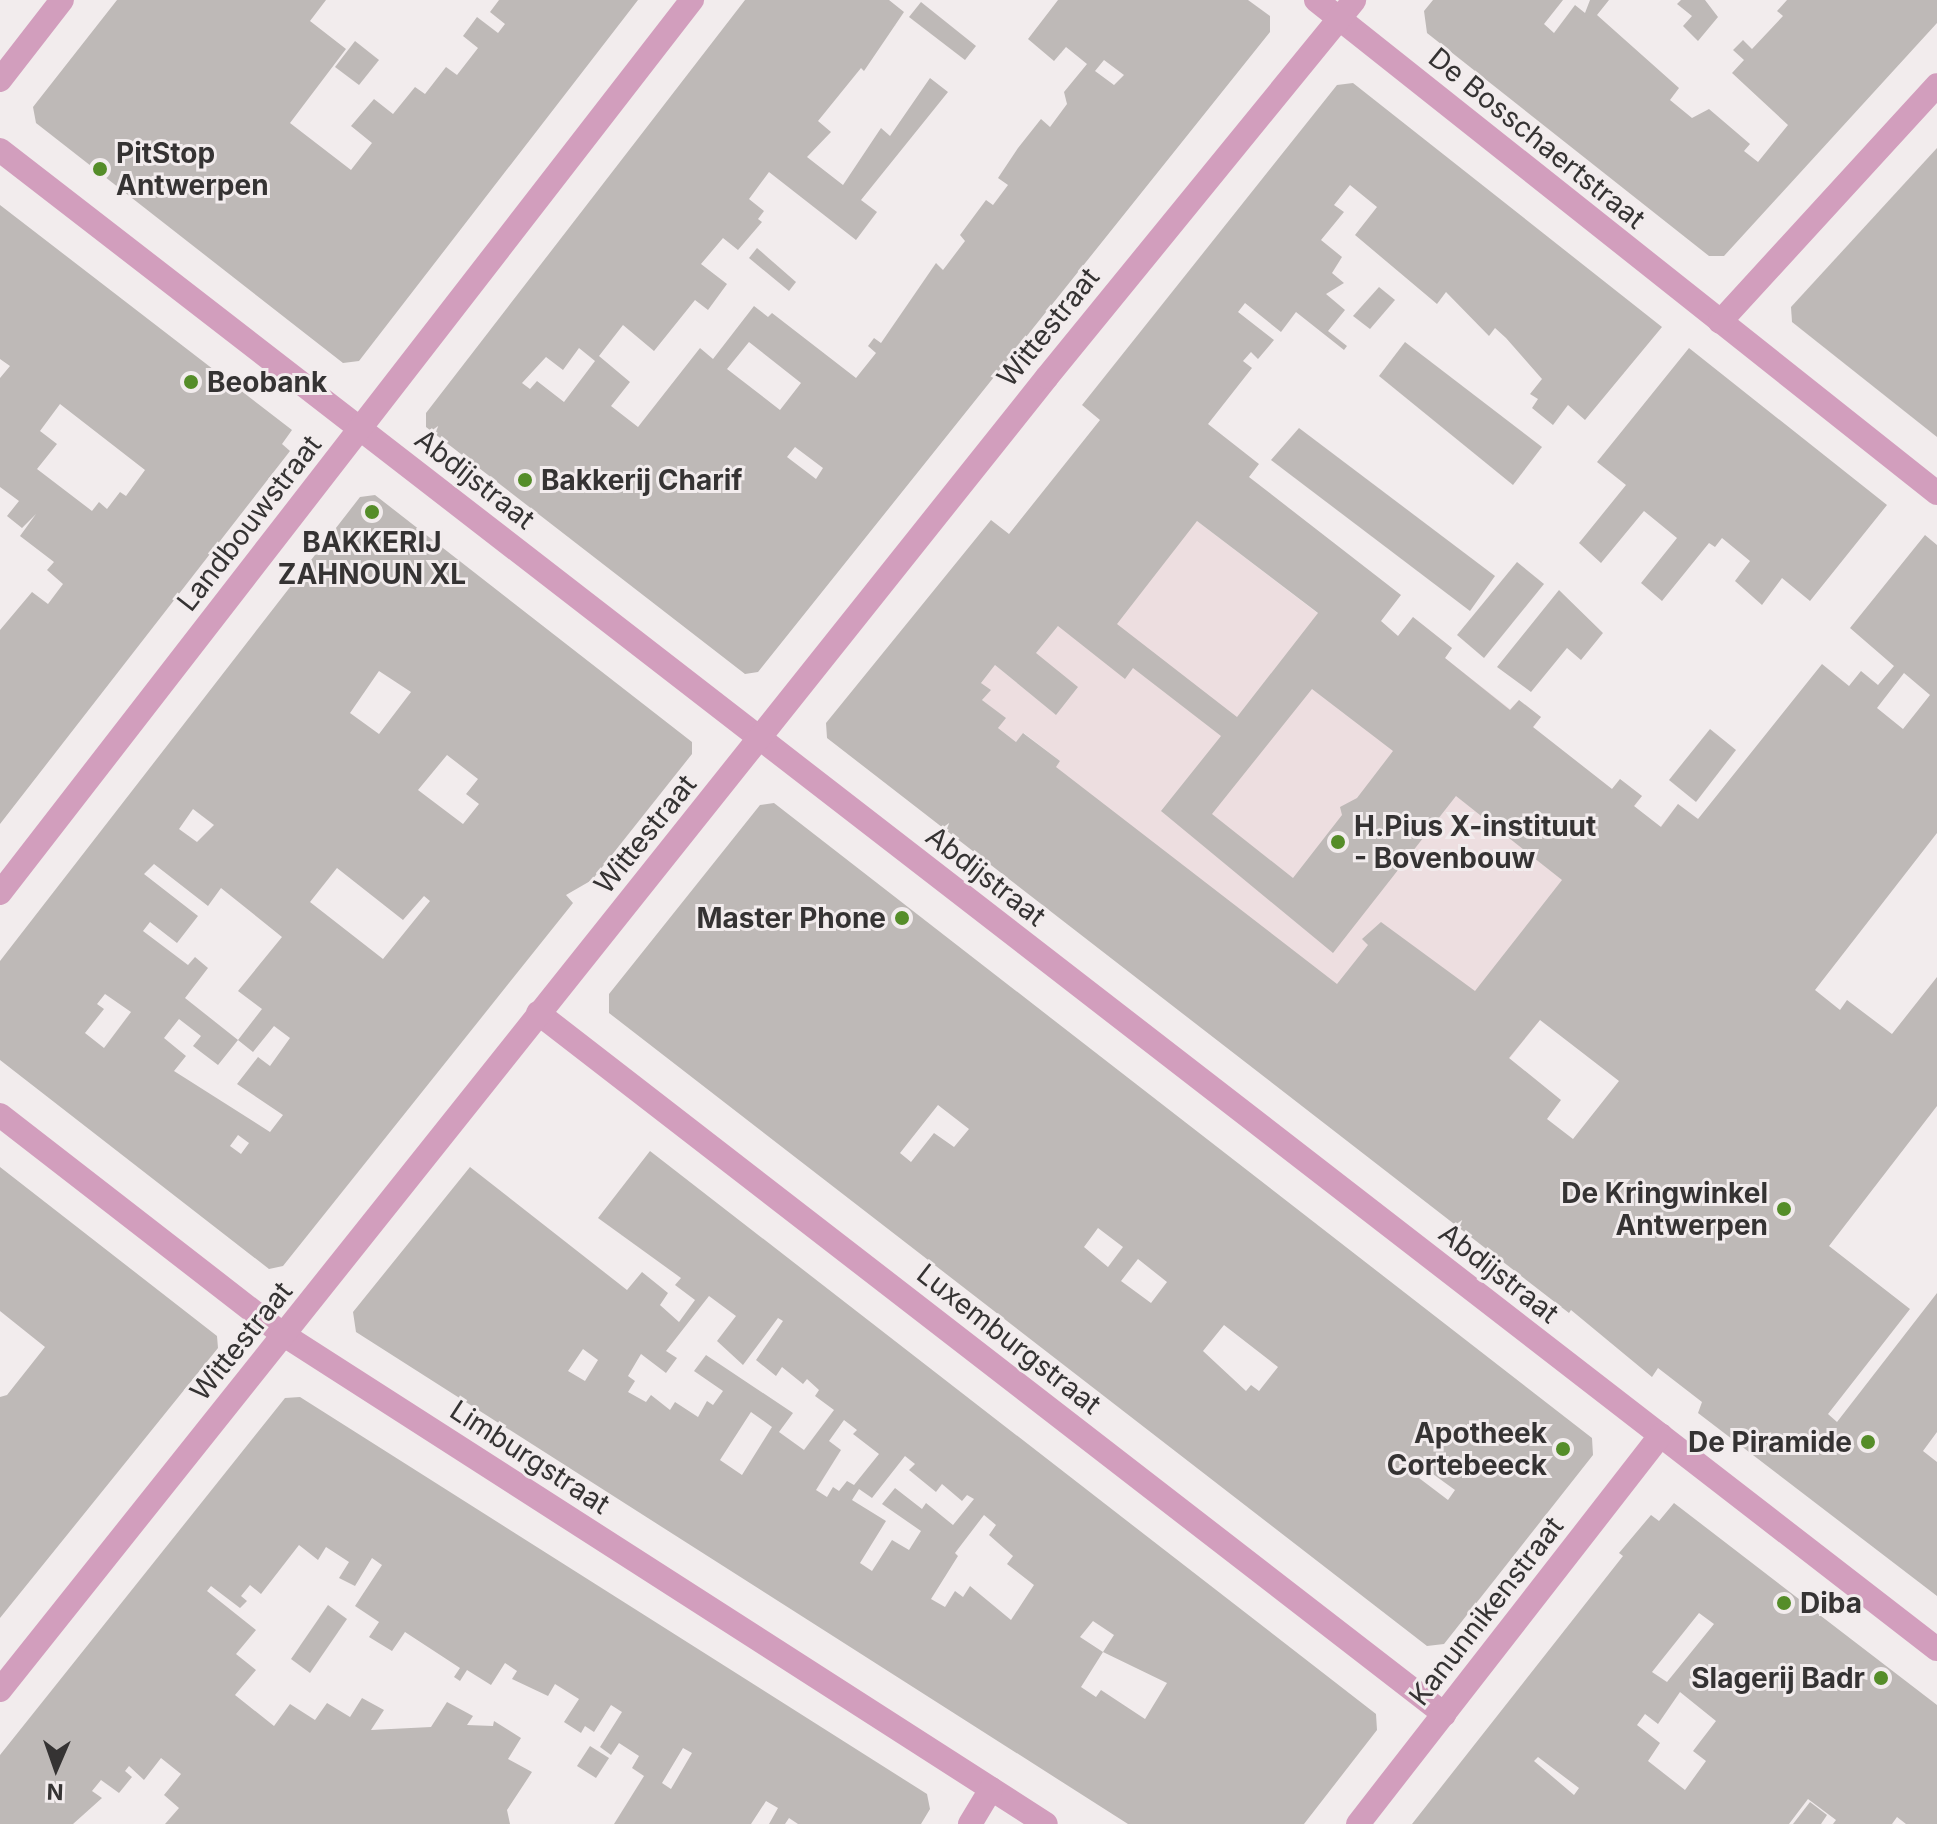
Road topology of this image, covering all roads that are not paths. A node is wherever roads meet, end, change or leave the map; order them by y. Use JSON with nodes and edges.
{"nodes":[{"id":1,"x":62,"y":0,"type":"edge"},
{"id":2,"x":692,"y":0,"type":"edge"},
{"id":3,"x":1316,"y":0,"type":"edge"},
{"id":4,"x":1347,"y":9,"type":"edge"},
{"id":5,"x":0,"y":80,"type":"edge"},
{"id":6,"x":1937,"y":85,"type":"edge"},
{"id":7,"x":0,"y":150,"type":"edge"},
{"id":8,"x":1720,"y":322,"type":"junction"},
{"id":9,"x":361,"y":428,"type":"junction"},
{"id":10,"x":1937,"y":493,"type":"edge"},
{"id":11,"x":760,"y":739,"type":"junction"},
{"id":12,"x":0,"y":893,"type":"edge"},
{"id":13,"x":538,"y":1013,"type":"junction"},
{"id":14,"x":0,"y":1115,"type":"edge"},
{"id":15,"x":284,"y":1335,"type":"junction"},
{"id":16,"x":1661,"y":1435,"type":"junction"},
{"id":17,"x":1937,"y":1649,"type":"edge"},
{"id":18,"x":0,"y":1690,"type":"edge"},
{"id":19,"x":1444,"y":1714,"type":"junction"},
{"id":20,"x":991,"y":1789,"type":"junction"},
{"id":21,"x":970,"y":1824,"type":"edge"},
{"id":22,"x":1046,"y":1824,"type":"edge"},
{"id":23,"x":1358,"y":1824,"type":"edge"}],
"edges":[{"from":1,"to":5,"type":"street"},
{"from":2,"to":9,"type":"street","name":"Landbouwstraat"},
{"from":3,"to":4,"type":"street","name":"De Bosschaertstraat"},
{"from":4,"to":8,"type":"street","name":"De Bosschaertstraat"},
{"from":4,"to":11,"type":"street","name":"Wittestraat"},
{"from":6,"to":8,"type":"street"},
{"from":7,"to":9,"type":"street","name":"Abdijstraat"},
{"from":8,"to":10,"type":"street","name":"De Bosschaertstraat"},
{"from":9,"to":11,"type":"street","name":"Abdijstraat"},
{"from":9,"to":12,"type":"street","name":"Landbouwstraat"},
{"from":11,"to":13,"type":"street","name":"Wittestraat"},
{"from":11,"to":16,"type":"street","name":"Abdijstraat"},
{"from":13,"to":15,"type":"street","name":"Wittestraat"},
{"from":13,"to":19,"type":"street","name":"Luxemburgstraat"},
{"from":14,"to":15,"type":"street","name":"Limburgstraat"},
{"from":15,"to":18,"type":"street","name":"Wittestraat"},
{"from":15,"to":20,"type":"street","name":"Limburgstraat"},
{"from":16,"to":17,"type":"street","name":"Abdijstraat"},
{"from":16,"to":19,"type":"street","name":"Kanunnikenstraat"},
{"from":19,"to":23,"type":"street","name":"Kanunnikenstraat"},
{"from":20,"to":21,"type":"street"},
{"from":20,"to":22,"type":"street","name":"Limburgstraat"}]}
